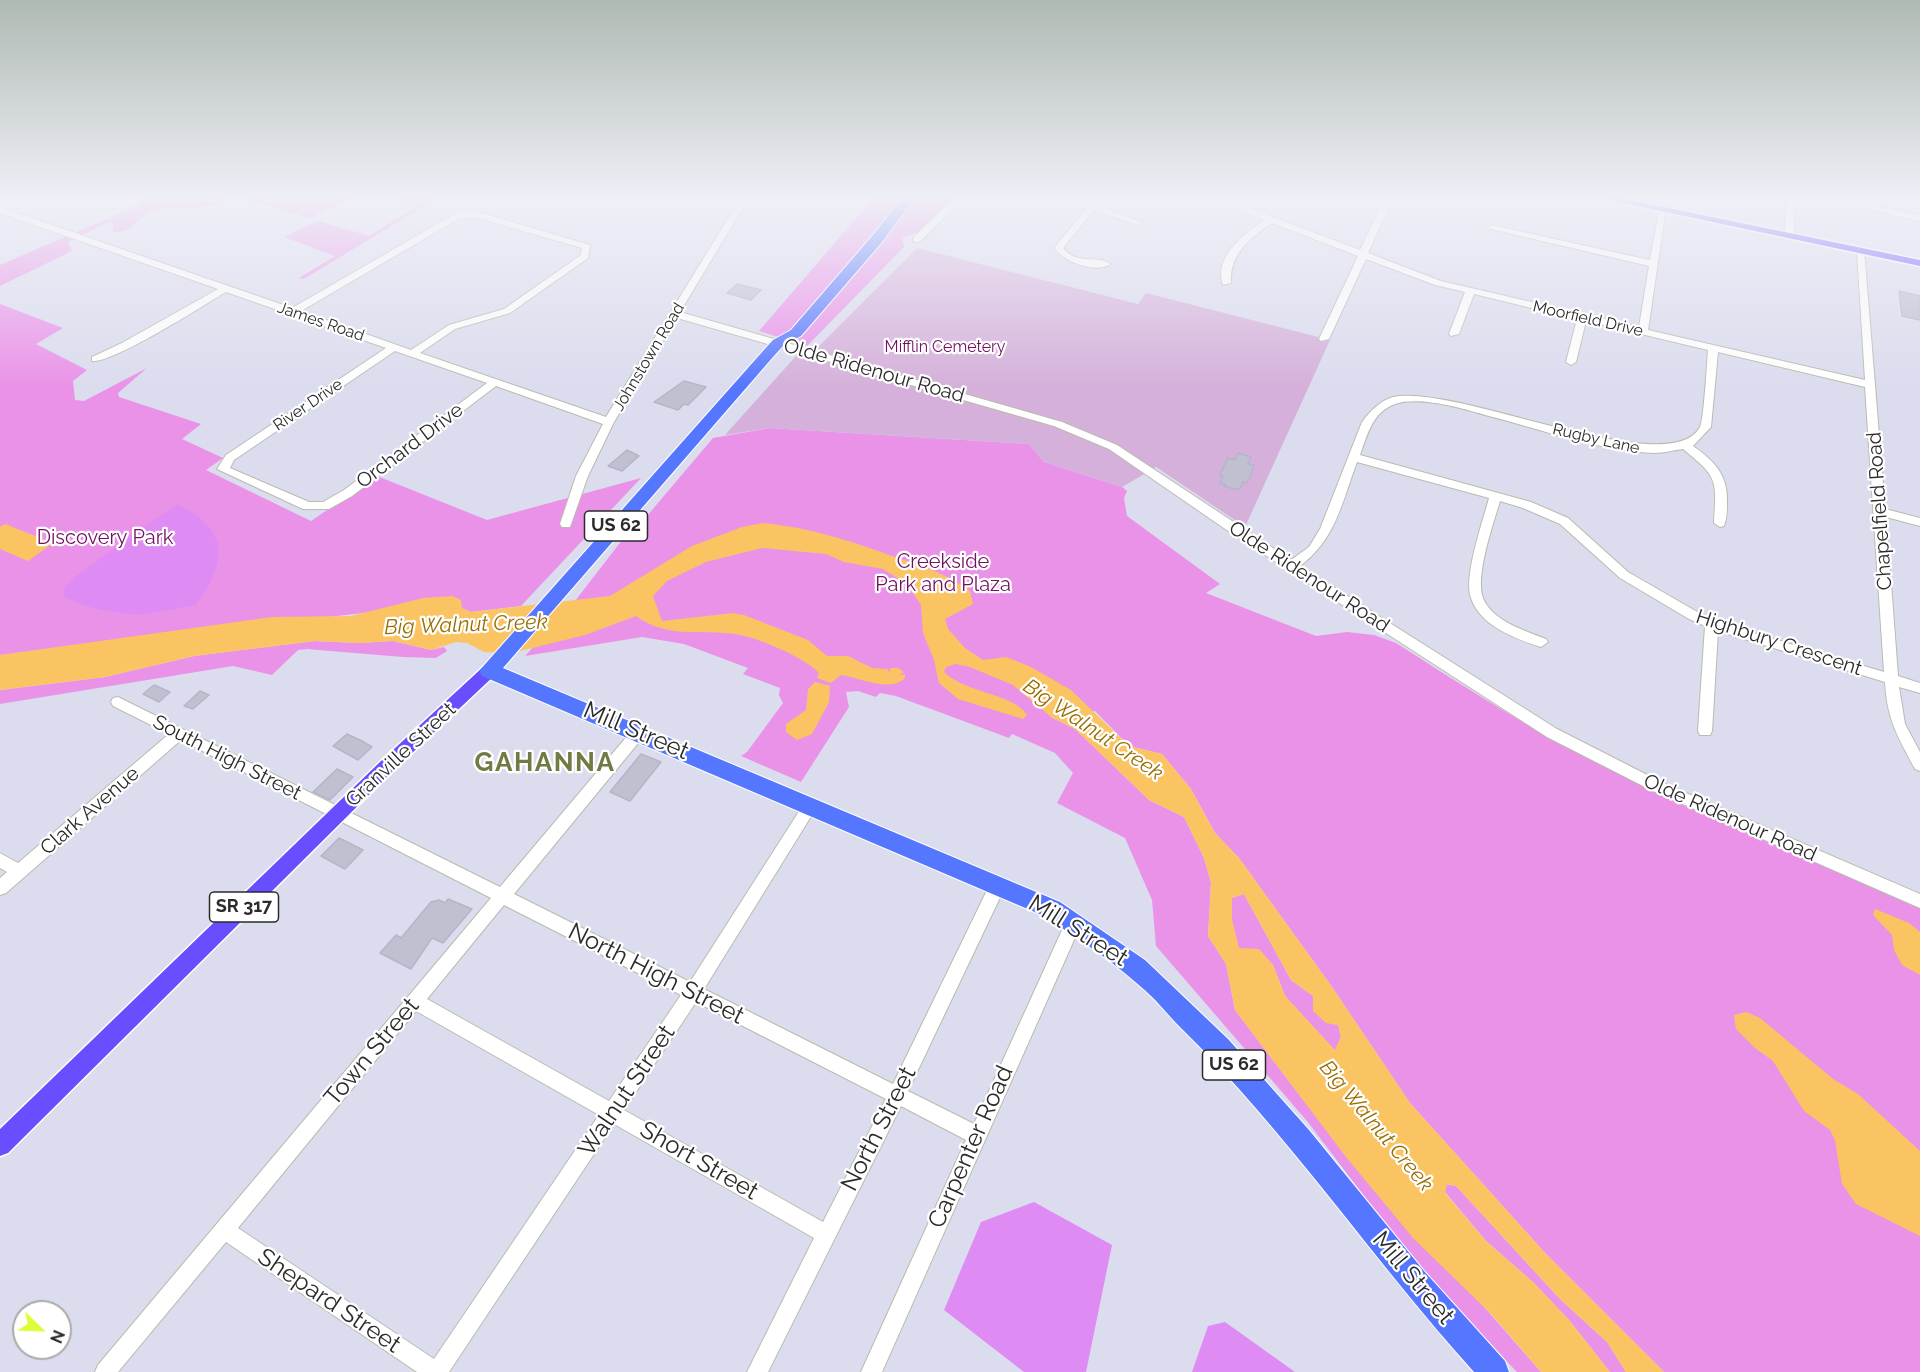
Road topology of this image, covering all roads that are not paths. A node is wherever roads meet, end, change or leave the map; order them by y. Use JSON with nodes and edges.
{"nodes":[{"id":1,"x":142,"y":260,"type":"edge"},
{"id":2,"x":381,"y":260,"type":"edge"},
{"id":3,"x":579,"y":260,"type":"edge"},
{"id":4,"x":707,"y":260,"type":"edge"},
{"id":5,"x":844,"y":260,"type":"edge"},
{"id":6,"x":857,"y":260,"type":"edge"},
{"id":7,"x":1072,"y":260,"type":"edge"},
{"id":8,"x":1230,"y":260,"type":"edge"},
{"id":9,"x":1360,"y":260,"type":"edge"},
{"id":10,"x":1374,"y":260,"type":"edge"},
{"id":11,"x":1636,"y":260,"type":"edge"},
{"id":12,"x":1655,"y":260,"type":"edge"},
{"id":13,"x":1862,"y":260,"type":"edge"},
{"id":14,"x":1106,"y":264,"type":"dead end"},
{"id":15,"x":1654,"y":264,"type":"junction"},
{"id":16,"x":1226,"y":283,"type":"dead end"},
{"id":17,"x":225,"y":289,"type":"junction"},
{"id":18,"x":1470,"y":291,"type":"junction"},
{"id":19,"x":293,"y":312,"type":"junction"},
{"id":20,"x":675,"y":314,"type":"junction"},
{"id":21,"x":1582,"y":317,"type":"junction"},
{"id":22,"x":1643,"y":332,"type":"junction"},
{"id":23,"x":1454,"y":334,"type":"dead end"},
{"id":24,"x":1324,"y":339,"type":"dead end"},
{"id":25,"x":778,"y":343,"type":"junction"},
{"id":26,"x":393,"y":348,"type":"junction"},
{"id":27,"x":1713,"y":348,"type":"junction"},
{"id":28,"x":411,"y":354,"type":"junction"},
{"id":29,"x":96,"y":359,"type":"dead end"},
{"id":30,"x":1571,"y":362,"type":"dead end"},
{"id":31,"x":493,"y":382,"type":"junction"},
{"id":32,"x":1871,"y":386,"type":"junction"},
{"id":33,"x":1390,"y":391,"type":"dead end"},
{"id":34,"x":1401,"y":400,"type":"junction"},
{"id":35,"x":609,"y":422,"type":"junction"},
{"id":36,"x":1687,"y":447,"type":"junction"},
{"id":37,"x":1353,"y":457,"type":"junction"},
{"id":38,"x":1495,"y":496,"type":"junction"},
{"id":39,"x":325,"y":506,"type":"joint"},
{"id":40,"x":1881,"y":512,"type":"junction"},
{"id":41,"x":1920,"y":522,"type":"edge"},
{"id":42,"x":1720,"y":523,"type":"dead end"},
{"id":43,"x":566,"y":524,"type":"dead end"},
{"id":44,"x":1292,"y":566,"type":"junction"},
{"id":45,"x":1713,"y":624,"type":"junction"},
{"id":46,"x":1541,"y":642,"type":"dead end"},
{"id":47,"x":493,"y":666,"type":"junction"},
{"id":48,"x":1891,"y":679,"type":"junction"},
{"id":49,"x":1920,"y":688,"type":"edge"},
{"id":50,"x":118,"y":702,"type":"dead end"},
{"id":51,"x":1705,"y":731,"type":"dead end"},
{"id":52,"x":639,"y":732,"type":"junction"},
{"id":53,"x":179,"y":734,"type":"junction"},
{"id":54,"x":1920,"y":765,"type":"edge"},
{"id":55,"x":810,"y":806,"type":"junction"},
{"id":56,"x":337,"y":815,"type":"junction"},
{"id":57,"x":0,"y":860,"type":"edge"},
{"id":58,"x":19,"y":871,"type":"junction"},
{"id":59,"x":999,"y":885,"type":"junction"},
{"id":60,"x":0,"y":888,"type":"edge"},
{"id":61,"x":503,"y":897,"type":"junction"},
{"id":62,"x":1920,"y":901,"type":"edge"},
{"id":63,"x":1074,"y":922,"type":"junction"},
{"id":64,"x":692,"y":993,"type":"junction"},
{"id":65,"x":414,"y":1001,"type":"junction"},
{"id":66,"x":897,"y":1095,"type":"junction"},
{"id":67,"x":613,"y":1111,"type":"junction"},
{"id":68,"x":976,"y":1135,"type":"junction"},
{"id":69,"x":0,"y":1145,"type":"edge"},
{"id":70,"x":223,"y":1229,"type":"junction"},
{"id":71,"x":826,"y":1234,"type":"junction"},
{"id":72,"x":105,"y":1372,"type":"edge"},
{"id":73,"x":436,"y":1372,"type":"edge"},
{"id":74,"x":757,"y":1372,"type":"edge"},
{"id":75,"x":871,"y":1372,"type":"edge"},
{"id":76,"x":1494,"y":1372,"type":"edge"}],
"edges":[{"from":1,"to":17,"type":"street","name":"James Road"},
{"from":2,"to":19,"type":"street"},
{"from":3,"to":28,"type":"street"},
{"from":4,"to":20,"type":"street","name":"Johnstown Road"},
{"from":5,"to":25,"type":"highway","number":"US 62"},
{"from":6,"to":25,"type":"highway","number":"US 62"},
{"from":7,"to":14,"type":"street"},
{"from":8,"to":16,"type":"street"},
{"from":9,"to":24,"type":"street"},
{"from":10,"to":18,"type":"street","name":"Moorfield Drive"},
{"from":11,"to":15,"type":"street"},
{"from":12,"to":15,"type":"street"},
{"from":13,"to":32,"type":"street","name":"Chapelfield Road"},
{"from":15,"to":22,"type":"street"},
{"from":17,"to":19,"type":"street","name":"James Road"},
{"from":17,"to":29,"type":"street"},
{"from":18,"to":21,"type":"street","name":"Moorfield Drive"},
{"from":18,"to":23,"type":"street"},
{"from":19,"to":26,"type":"street","name":"James Road"},
{"from":20,"to":25,"type":"street","name":"Olde Ridenour Road"},
{"from":20,"to":35,"type":"street","name":"Johnstown Road"},
{"from":21,"to":22,"type":"street","name":"Moorfield Drive"},
{"from":21,"to":30,"type":"street"},
{"from":22,"to":27,"type":"street","name":"Moorfield Drive"},
{"from":25,"to":44,"type":"street","name":"Olde Ridenour Road"},
{"from":25,"to":47,"type":"highway","name":"Granville Street","number":"US 62"},
{"from":26,"to":28,"type":"street","name":"James Road"},
{"from":26,"to":39,"type":"street","name":"River Drive"},
{"from":27,"to":32,"type":"street","name":"Moorfield Drive"},
{"from":27,"to":36,"type":"street"},
{"from":28,"to":31,"type":"street","name":"James Road"},
{"from":31,"to":35,"type":"street","name":"James Road"},
{"from":31,"to":39,"type":"street","name":"Orchard Drive"},
{"from":32,"to":40,"type":"street","name":"Chapelfield Road"},
{"from":33,"to":34,"type":"street"},
{"from":34,"to":36,"type":"street","name":"Rugby Lane"},
{"from":34,"to":37,"type":"street","name":"Rugby Lane"},
{"from":35,"to":43,"type":"street","name":"Johnstown Road"},
{"from":36,"to":42,"type":"street"},
{"from":37,"to":38,"type":"street","name":"Highbury Crescent"},
{"from":37,"to":44,"type":"street","name":"Rugby Lane"},
{"from":38,"to":45,"type":"street","name":"Highbury Crescent"},
{"from":38,"to":46,"type":"street"},
{"from":40,"to":41,"type":"street"},
{"from":40,"to":48,"type":"street","name":"Chapelfield Road"},
{"from":44,"to":62,"type":"street","name":"Olde Ridenour Road"},
{"from":45,"to":48,"type":"street","name":"Highbury Crescent"},
{"from":45,"to":51,"type":"street"},
{"from":47,"to":52,"type":"highway","name":"Mill Street","number":"US 62"},
{"from":47,"to":56,"type":"main road","name":"Granville Street","number":"SR 317"},
{"from":48,"to":49,"type":"street","name":"Highbury Crescent"},
{"from":48,"to":54,"type":"street","name":"Chapelfield Road"},
{"from":50,"to":53,"type":"street","name":"South High Street"},
{"from":52,"to":55,"type":"highway","name":"Mill Street","number":"US 62"},
{"from":52,"to":61,"type":"street","name":"Town Street"},
{"from":53,"to":56,"type":"street","name":"South High Street"},
{"from":53,"to":58,"type":"street","name":"Clark Avenue"},
{"from":55,"to":59,"type":"highway","name":"Mill Street","number":"US 62"},
{"from":55,"to":64,"type":"street","name":"Walnut Street"},
{"from":56,"to":61,"type":"street","name":"North High Street"},
{"from":56,"to":69,"type":"main road","name":"Granville Street","number":"SR 317"},
{"from":57,"to":58,"type":"street"},
{"from":58,"to":60,"type":"street","name":"Clark Avenue"},
{"from":59,"to":63,"type":"highway","name":"Mill Street","number":"US 62"},
{"from":59,"to":66,"type":"street","name":"North Street"},
{"from":61,"to":64,"type":"street","name":"North High Street"},
{"from":61,"to":65,"type":"street","name":"Town Street"},
{"from":63,"to":68,"type":"street","name":"Carpenter Road"},
{"from":63,"to":76,"type":"highway","name":"Mill Street","number":"US 62"},
{"from":64,"to":66,"type":"street","name":"North High Street"},
{"from":64,"to":67,"type":"street","name":"Walnut Street"},
{"from":65,"to":67,"type":"street","name":"Short Street"},
{"from":65,"to":70,"type":"street","name":"Town Street"},
{"from":66,"to":68,"type":"street","name":"North High Street"},
{"from":66,"to":71,"type":"street","name":"North Street"},
{"from":67,"to":71,"type":"street","name":"Short Street"},
{"from":67,"to":73,"type":"street","name":"Walnut Street"},
{"from":68,"to":75,"type":"street","name":"Carpenter Road"},
{"from":70,"to":72,"type":"street","name":"Town Street"},
{"from":70,"to":73,"type":"street","name":"Shepard Street"},
{"from":71,"to":74,"type":"street","name":"North Street"}]}
